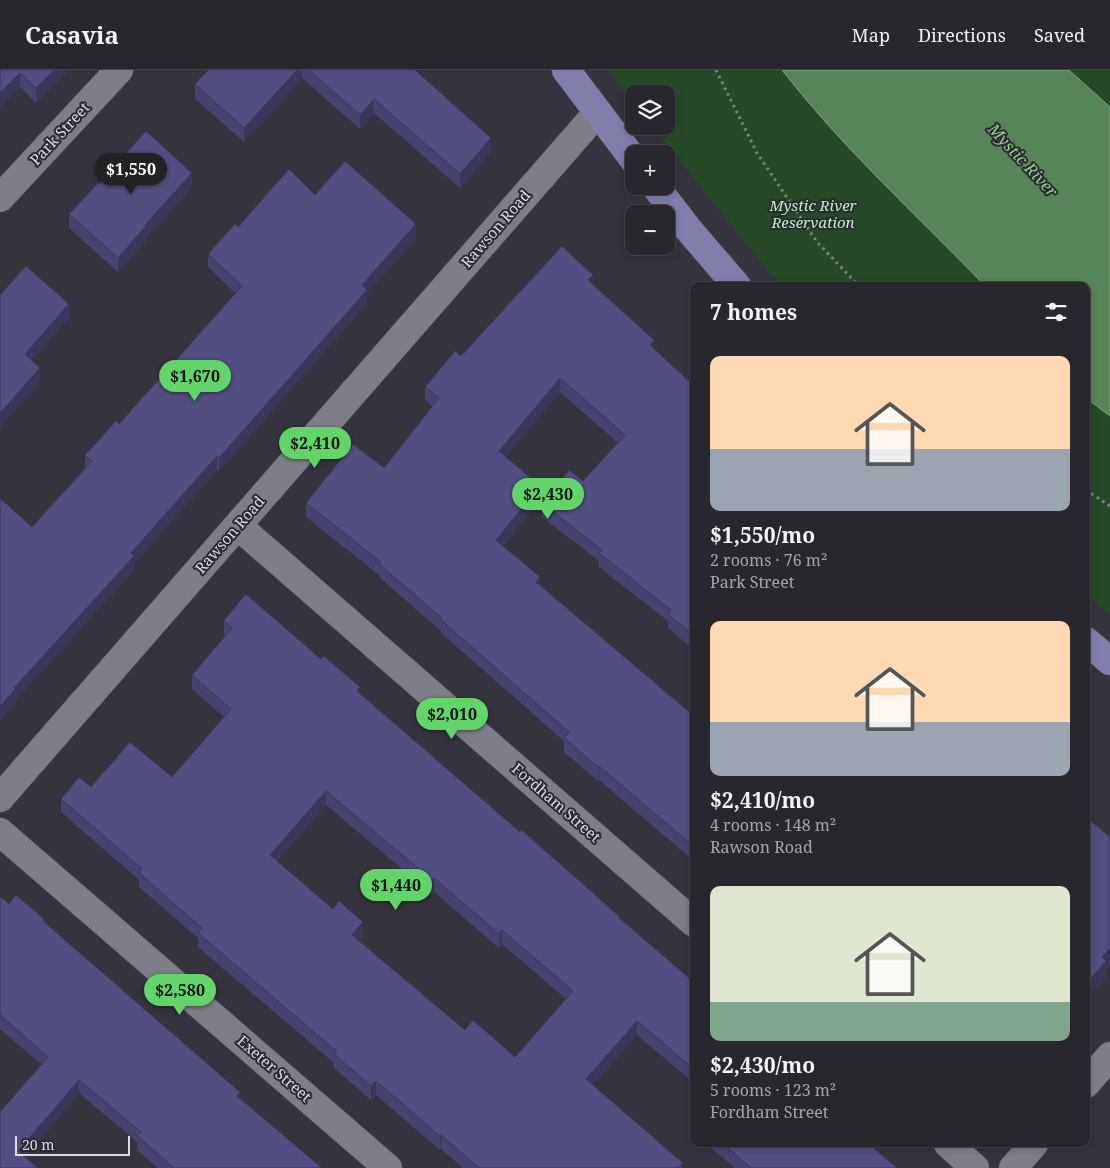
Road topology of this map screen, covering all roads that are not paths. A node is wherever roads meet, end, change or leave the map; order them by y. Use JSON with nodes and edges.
{"nodes":[{"id":1,"x":119,"y":70,"type":"edge"},
{"id":2,"x":566,"y":70,"type":"edge"},
{"id":3,"x":597,"y":113,"type":"junction"},
{"id":4,"x":625,"y":149,"type":"edge"},
{"id":5,"x":662,"y":195,"type":"edge"},
{"id":6,"x":0,"y":198,"type":"edge"},
{"id":7,"x":734,"y":282,"type":"edge"},
{"id":8,"x":238,"y":526,"type":"junction"},
{"id":9,"x":1090,"y":644,"type":"edge"},
{"id":10,"x":1110,"y":661,"type":"edge"},
{"id":11,"x":0,"y":798,"type":"edge"},
{"id":12,"x":0,"y":832,"type":"edge"},
{"id":13,"x":690,"y":920,"type":"edge"},
{"id":14,"x":1110,"y":1056,"type":"edge"},
{"id":15,"x":1090,"y":1079,"type":"edge"},
{"id":16,"x":951,"y":1147,"type":"edge"},
{"id":17,"x":1031,"y":1147,"type":"edge"},
{"id":18,"x":388,"y":1168,"type":"edge"},
{"id":19,"x":975,"y":1168,"type":"edge"},
{"id":20,"x":1013,"y":1168,"type":"edge"}],
"edges":[{"from":1,"to":6,"type":"street","name":"Park Street"},
{"from":2,"to":3,"type":"main road"},
{"from":3,"to":4,"type":"main road"},
{"from":3,"to":8,"type":"street","name":"Rawson Road"},
{"from":5,"to":7,"type":"main road"},
{"from":8,"to":11,"type":"street","name":"Rawson Road"},
{"from":8,"to":13,"type":"street","name":"Fordham Street"},
{"from":9,"to":10,"type":"main road"},
{"from":12,"to":18,"type":"street","name":"Exeter Street"},
{"from":14,"to":15,"type":"street"},
{"from":16,"to":19,"type":"street"},
{"from":17,"to":20,"type":"street"}]}
